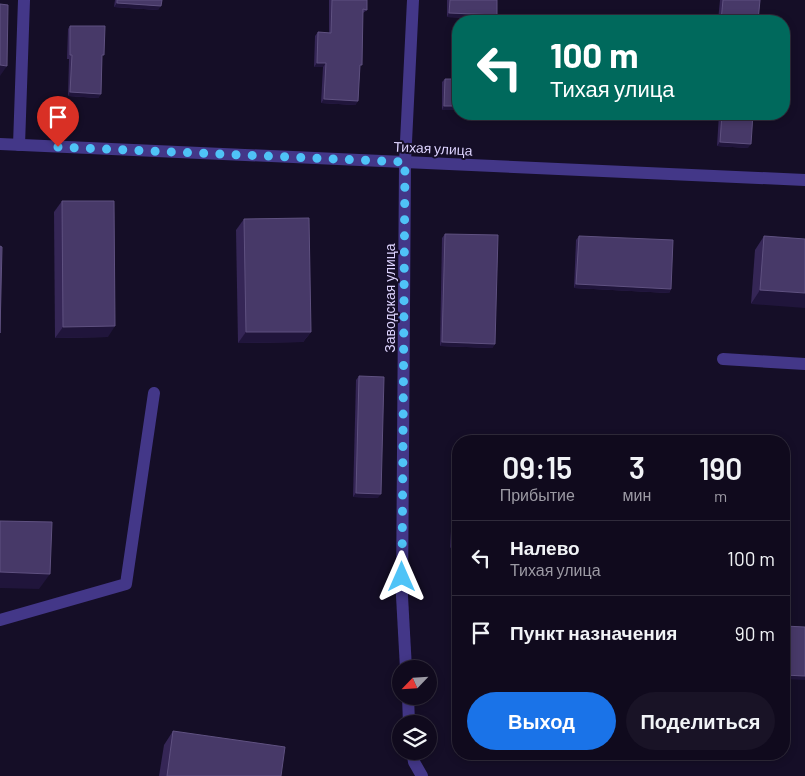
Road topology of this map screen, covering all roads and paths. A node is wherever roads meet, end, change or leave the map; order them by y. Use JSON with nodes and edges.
{"nodes":[{"id":1,"x":24,"y":0,"type":"edge"},
{"id":2,"x":413,"y":0,"type":"edge"},
{"id":3,"x":0,"y":144,"type":"edge"},
{"id":4,"x":19,"y":145,"type":"junction"},
{"id":5,"x":405,"y":162,"type":"junction"},
{"id":6,"x":805,"y":180,"type":"edge"},
{"id":7,"x":724,"y":359,"type":"dead end"},
{"id":8,"x":805,"y":364,"type":"edge"},
{"id":9,"x":154,"y":393,"type":"dead end"},
{"id":10,"x":0,"y":620,"type":"edge"},
{"id":11,"x":406,"y":660,"type":"edge"},
{"id":12,"x":414,"y":760,"type":"edge"},
{"id":13,"x":422,"y":776,"type":"edge"}],
"edges":[{"from":1,"to":4,"type":"street"},
{"from":2,"to":5,"type":"street","name":"Заводская улица"},
{"from":3,"to":4,"type":"street","name":"Тихая улица"},
{"from":4,"to":5,"type":"street","name":"Тихая улица"},
{"from":5,"to":6,"type":"street","name":"Тихая улица"},
{"from":5,"to":11,"type":"street","name":"Заводская улица"},
{"from":7,"to":8,"type":"street"},
{"from":9,"to":10,"type":"street"},
{"from":12,"to":13,"type":"street"}]}
